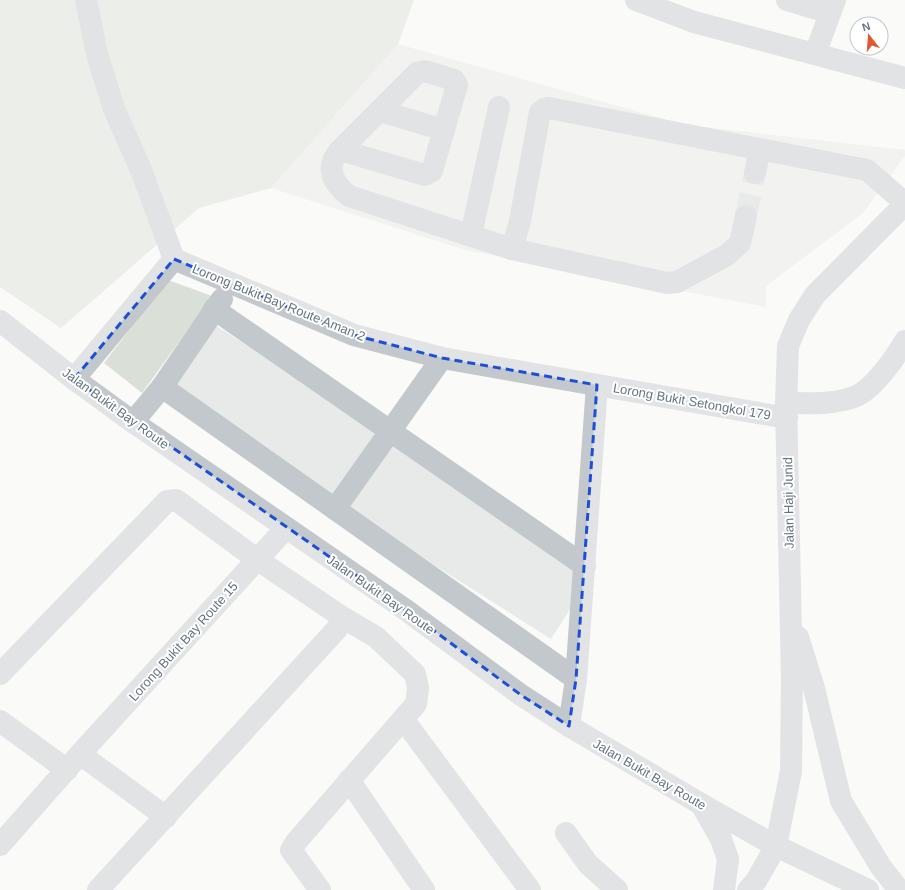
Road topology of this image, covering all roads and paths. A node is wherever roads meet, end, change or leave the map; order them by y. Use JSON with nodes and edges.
{"nodes":[{"id":1,"x":86,"y":0,"type":"edge"},
{"id":2,"x":636,"y":0,"type":"edge"},
{"id":3,"x":787,"y":0,"type":"edge"},
{"id":4,"x":833,"y":7,"type":"edge"},
{"id":5,"x":815,"y":54,"type":"junction"},
{"id":6,"x":905,"y":78,"type":"edge"},
{"id":7,"x":499,"y":107,"type":"dead end"},
{"id":8,"x":380,"y":111,"type":"junction"},
{"id":9,"x":444,"y":130,"type":"junction"},
{"id":10,"x":760,"y":149,"type":"junction"},
{"id":11,"x":340,"y":150,"type":"junction"},
{"id":12,"x":755,"y":173,"type":"tunnel mouth"},
{"id":13,"x":905,"y":204,"type":"edge"},
{"id":14,"x":746,"y":216,"type":"tunnel mouth"},
{"id":15,"x":471,"y":235,"type":"junction"},
{"id":16,"x":512,"y":249,"type":"junction"},
{"id":17,"x":174,"y":259,"type":"junction"},
{"id":18,"x":234,"y":284,"type":"junction"},
{"id":19,"x":214,"y":309,"type":"junction"},
{"id":20,"x":0,"y":321,"type":"edge"},
{"id":21,"x":905,"y":341,"type":"edge"},
{"id":22,"x":442,"y":358,"type":"junction"},
{"id":23,"x":74,"y":379,"type":"junction"},
{"id":24,"x":597,"y":385,"type":"junction"},
{"id":25,"x":162,"y":387,"type":"junction"},
{"id":26,"x":786,"y":411,"type":"junction"},
{"id":27,"x":133,"y":422,"type":"junction"},
{"id":28,"x":391,"y":431,"type":"junction"},
{"id":29,"x":335,"y":509,"type":"junction"},
{"id":30,"x":286,"y":528,"type":"junction"},
{"id":31,"x":258,"y":560,"type":"junction"},
{"id":32,"x":585,"y":566,"type":"junction"},
{"id":33,"x":790,"y":611,"type":"junction"},
{"id":34,"x":344,"y":619,"type":"junction"},
{"id":35,"x":0,"y":674,"type":"edge"},
{"id":36,"x":576,"y":679,"type":"junction"},
{"id":37,"x":403,"y":719,"type":"junction"},
{"id":38,"x":0,"y":721,"type":"edge"},
{"id":39,"x":569,"y":726,"type":"junction"},
{"id":40,"x":80,"y":754,"type":"junction"},
{"id":41,"x":66,"y":770,"type":"junction"},
{"id":42,"x":349,"y":780,"type":"junction"},
{"id":43,"x":701,"y":804,"type":"junction"},
{"id":44,"x":166,"y":817,"type":"junction"},
{"id":45,"x":566,"y":833,"type":"dead end"},
{"id":46,"x":0,"y":846,"type":"edge"},
{"id":47,"x":776,"y":846,"type":"junction"},
{"id":48,"x":98,"y":890,"type":"edge"},
{"id":49,"x":320,"y":890,"type":"edge"},
{"id":50,"x":424,"y":890,"type":"edge"},
{"id":51,"x":530,"y":890,"type":"edge"},
{"id":52,"x":617,"y":890,"type":"edge"},
{"id":53,"x":724,"y":890,"type":"edge"},
{"id":54,"x":748,"y":890,"type":"edge"},
{"id":55,"x":868,"y":890,"type":"edge"},
{"id":56,"x":899,"y":890,"type":"edge"}],
"edges":[{"from":1,"to":17,"type":"street"},
{"from":2,"to":5,"type":"street"},
{"from":3,"to":4,"type":"street"},
{"from":4,"to":5,"type":"street"},
{"from":5,"to":6,"type":"street"},
{"from":7,"to":15,"type":"street"},
{"from":8,"to":9,"type":"street"},
{"from":8,"to":9,"type":"street"},
{"from":8,"to":11,"type":"street"},
{"from":9,"to":11,"type":"street"},
{"from":10,"to":12,"type":"street"},
{"from":10,"to":13,"type":"street"},
{"from":10,"to":16,"type":"street"},
{"from":11,"to":15,"type":"street"},
{"from":13,"to":26,"type":"street","name":"Jalan Haji Junid"},
{"from":14,"to":16,"type":"street"},
{"from":15,"to":16,"type":"street"},
{"from":17,"to":18,"type":"street","name":"Lorong Bukit Bay Route Aman 2"},
{"from":17,"to":23,"type":"street"},
{"from":18,"to":19,"type":"street"},
{"from":18,"to":22,"type":"street","name":"Lorong Bukit Bay Route Aman 2"},
{"from":19,"to":25,"type":"street"},
{"from":19,"to":28,"type":"street"},
{"from":20,"to":23,"type":"street","name":"Jalan Bukit Bay Route"},
{"from":21,"to":26,"type":"street","name":"Lorong Bukit Setongkol 179"},
{"from":22,"to":24,"type":"street","name":"Lorong Bukit Bay Route Aman 2"},
{"from":22,"to":28,"type":"street"},
{"from":23,"to":27,"type":"street","name":"Jalan Bukit Bay Route"},
{"from":24,"to":26,"type":"street","name":"Lorong Bukit Setongkol 179"},
{"from":24,"to":32,"type":"street"},
{"from":25,"to":27,"type":"street"},
{"from":25,"to":29,"type":"street"},
{"from":26,"to":33,"type":"street","name":"Jalan Haji Junid"},
{"from":27,"to":30,"type":"street","name":"Jalan Bukit Bay Route"},
{"from":28,"to":29,"type":"street"},
{"from":28,"to":32,"type":"street"},
{"from":29,"to":36,"type":"street"},
{"from":30,"to":31,"type":"street","name":"Lorong Bukit Bay Route 15"},
{"from":30,"to":39,"type":"street","name":"Jalan Bukit Bay Route"},
{"from":31,"to":34,"type":"street"},
{"from":31,"to":35,"type":"street"},
{"from":31,"to":40,"type":"street","name":"Lorong Bukit Bay Route 15"},
{"from":32,"to":36,"type":"street"},
{"from":33,"to":47,"type":"street","name":"Jalan Haji Junid"},
{"from":33,"to":56,"type":"street"},
{"from":34,"to":37,"type":"street"},
{"from":34,"to":44,"type":"street"},
{"from":36,"to":39,"type":"street"},
{"from":37,"to":42,"type":"street"},
{"from":37,"to":51,"type":"street"},
{"from":38,"to":41,"type":"street"},
{"from":39,"to":43,"type":"street","name":"Jalan Bukit Bay Route"},
{"from":40,"to":41,"type":"street","name":"Lorong Bukit Bay Route 15"},
{"from":40,"to":44,"type":"street"},
{"from":41,"to":46,"type":"street","name":"Lorong Bukit Bay Route 15"},
{"from":42,"to":49,"type":"street"},
{"from":42,"to":50,"type":"street"},
{"from":43,"to":47,"type":"street","name":"Jalan Bukit Bay Route"},
{"from":43,"to":53,"type":"street"},
{"from":44,"to":48,"type":"street"},
{"from":45,"to":52,"type":"street"},
{"from":47,"to":54,"type":"street","name":"Jalan Haji Junid"},
{"from":47,"to":55,"type":"street","name":"Jalan Bukit Bay Route"}]}
